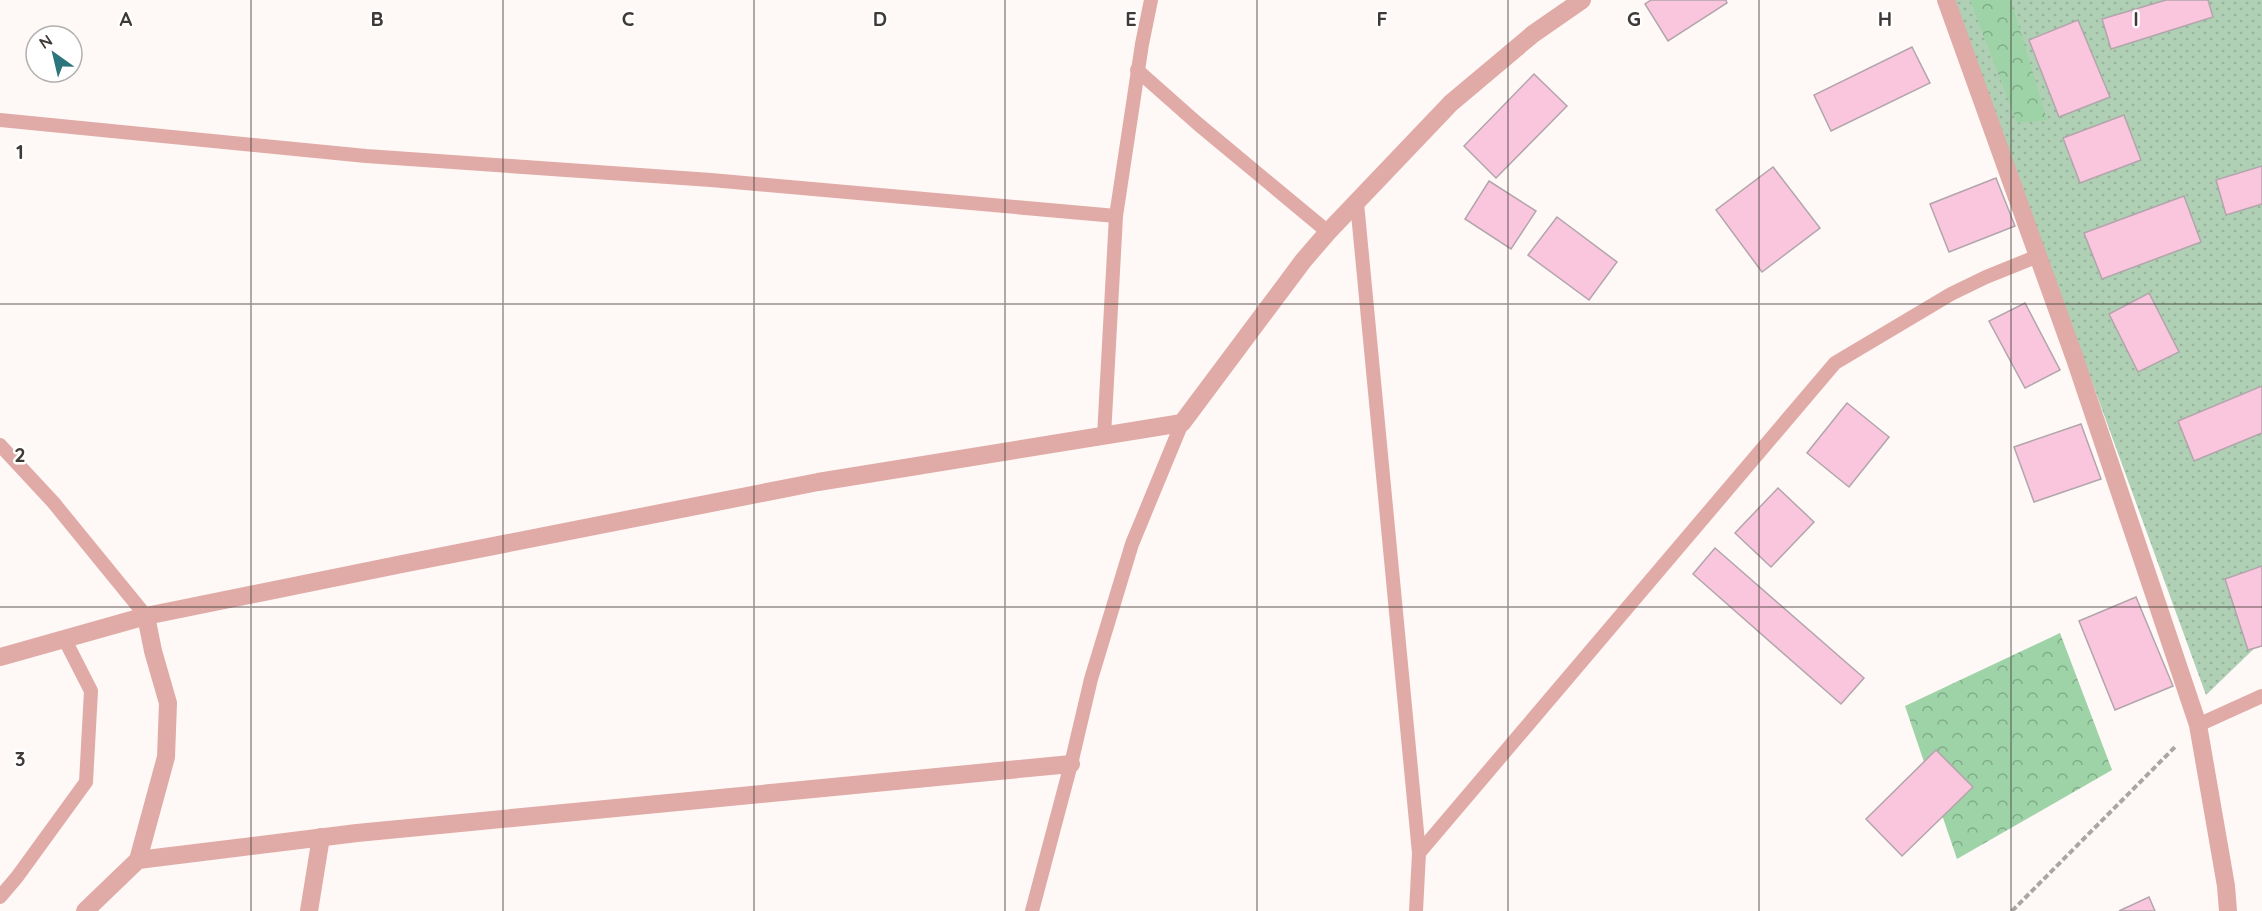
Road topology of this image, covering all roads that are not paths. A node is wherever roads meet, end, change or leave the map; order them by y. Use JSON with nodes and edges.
{"nodes":[{"id":1,"x":1151,"y":0,"type":"edge"},
{"id":2,"x":1582,"y":0,"type":"edge"},
{"id":3,"x":1946,"y":0,"type":"edge"},
{"id":4,"x":1137,"y":70,"type":"junction"},
{"id":5,"x":0,"y":120,"type":"edge"},
{"id":6,"x":1357,"y":203,"type":"junction"},
{"id":7,"x":1116,"y":216,"type":"junction"},
{"id":8,"x":1328,"y":232,"type":"junction"},
{"id":9,"x":2038,"y":256,"type":"junction"},
{"id":10,"x":1182,"y":423,"type":"junction"},
{"id":11,"x":1104,"y":436,"type":"junction"},
{"id":12,"x":0,"y":446,"type":"edge"},
{"id":13,"x":146,"y":616,"type":"junction"},
{"id":14,"x":64,"y":638,"type":"junction"},
{"id":15,"x":0,"y":657,"type":"edge"},
{"id":16,"x":2262,"y":696,"type":"edge"},
{"id":17,"x":2198,"y":725,"type":"junction"},
{"id":18,"x":1071,"y":764,"type":"junction"},
{"id":19,"x":321,"y":837,"type":"junction"},
{"id":20,"x":1419,"y":853,"type":"junction"},
{"id":21,"x":138,"y":860,"type":"junction"},
{"id":22,"x":0,"y":897,"type":"edge"},
{"id":23,"x":85,"y":911,"type":"edge"},
{"id":24,"x":309,"y":911,"type":"edge"},
{"id":25,"x":1032,"y":911,"type":"edge"},
{"id":26,"x":1416,"y":911,"type":"edge"},
{"id":27,"x":2228,"y":911,"type":"edge"}],
"edges":[{"from":1,"to":4,"type":"lane"},
{"from":2,"to":6,"type":"street"},
{"from":3,"to":9,"type":"street"},
{"from":4,"to":7,"type":"lane"},
{"from":4,"to":8,"type":"lane"},
{"from":5,"to":7,"type":"lane"},
{"from":6,"to":8,"type":"street"},
{"from":6,"to":20,"type":"lane"},
{"from":7,"to":11,"type":"lane"},
{"from":8,"to":10,"type":"street"},
{"from":9,"to":17,"type":"street"},
{"from":9,"to":20,"type":"lane"},
{"from":10,"to":11,"type":"street"},
{"from":10,"to":18,"type":"lane"},
{"from":11,"to":13,"type":"street"},
{"from":12,"to":13,"type":"lane"},
{"from":13,"to":14,"type":"street"},
{"from":13,"to":21,"type":"street"},
{"from":14,"to":15,"type":"street"},
{"from":14,"to":22,"type":"lane"},
{"from":16,"to":17,"type":"lane"},
{"from":17,"to":27,"type":"street"},
{"from":18,"to":19,"type":"street"},
{"from":18,"to":25,"type":"lane"},
{"from":19,"to":21,"type":"street"},
{"from":19,"to":24,"type":"street"},
{"from":20,"to":26,"type":"lane"},
{"from":21,"to":23,"type":"street"}]}
